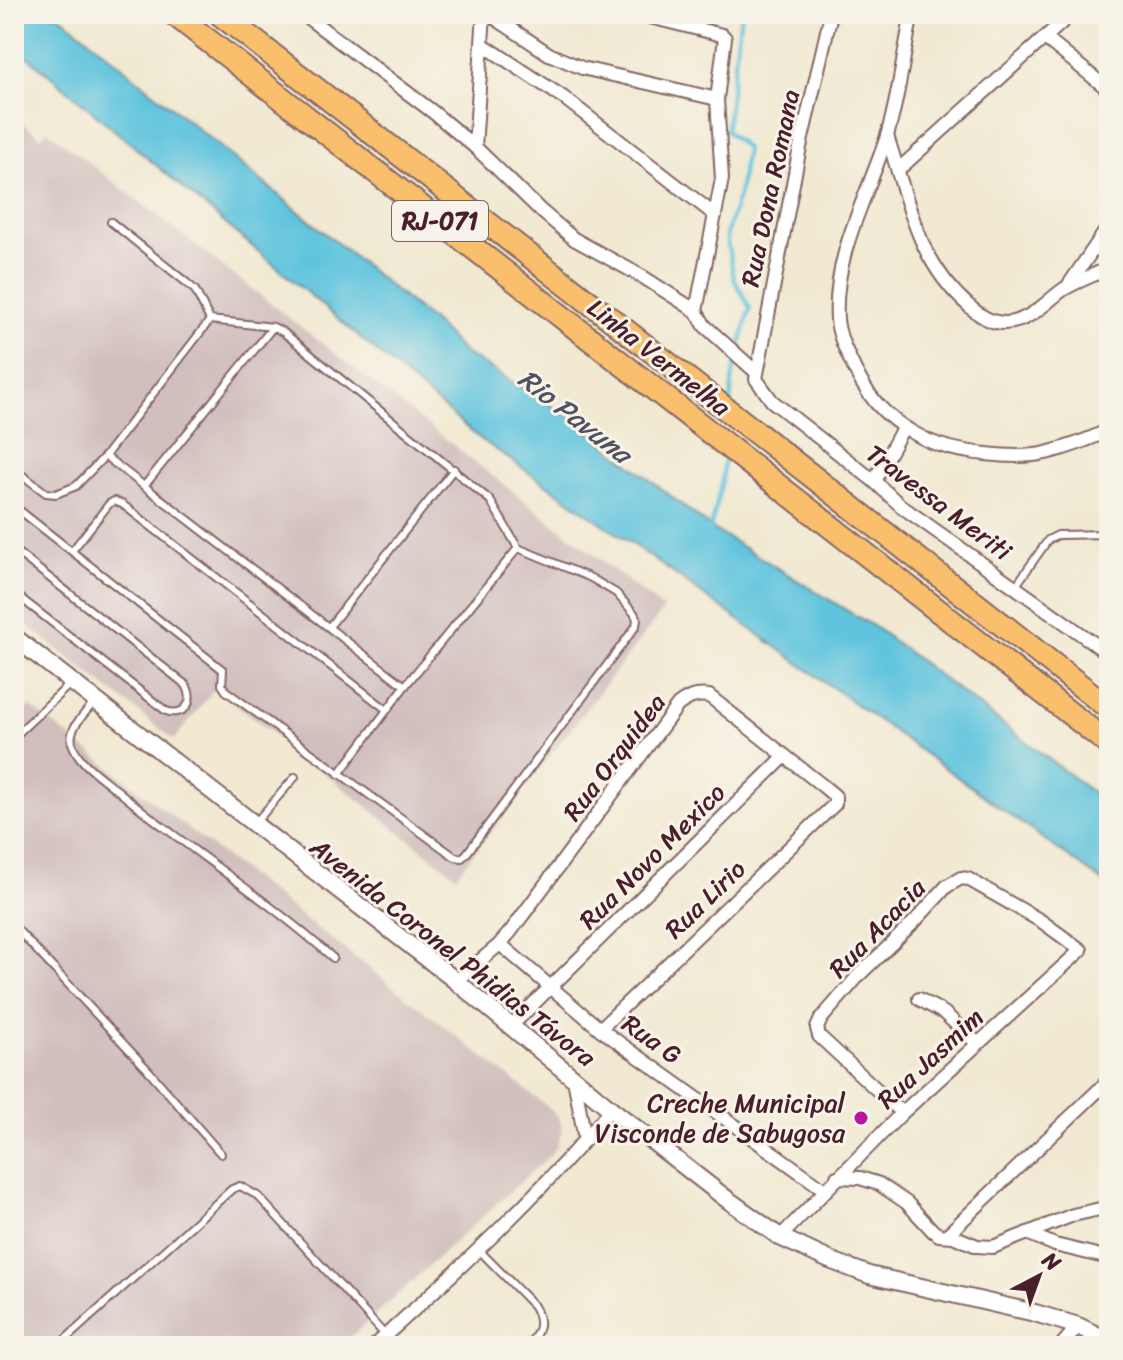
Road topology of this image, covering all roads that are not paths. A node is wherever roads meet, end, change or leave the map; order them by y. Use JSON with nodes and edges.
{"nodes":[{"id":1,"x":174,"y":14,"type":"edge"},
{"id":2,"x":220,"y":14,"type":"edge"},
{"id":3,"x":303,"y":14,"type":"edge"},
{"id":4,"x":487,"y":14,"type":"edge"},
{"id":5,"x":638,"y":14,"type":"edge"},
{"id":6,"x":831,"y":14,"type":"edge"},
{"id":7,"x":912,"y":14,"type":"edge"},
{"id":8,"x":1071,"y":14,"type":"edge"},
{"id":9,"x":318,"y":19,"type":"edge"},
{"id":10,"x":1045,"y":38,"type":"junction"},
{"id":11,"x":482,"y":44,"type":"junction"},
{"id":12,"x":1109,"y":90,"type":"edge"},
{"id":13,"x":717,"y":99,"type":"junction"},
{"id":14,"x":887,"y":136,"type":"junction"},
{"id":15,"x":475,"y":147,"type":"junction"},
{"id":16,"x":898,"y":170,"type":"junction"},
{"id":17,"x":715,"y":215,"type":"junction"},
{"id":18,"x":111,"y":222,"type":"dead end"},
{"id":19,"x":1109,"y":226,"type":"edge"},
{"id":20,"x":1109,"y":268,"type":"edge"},
{"id":21,"x":1066,"y":288,"type":"junction"},
{"id":22,"x":696,"y":311,"type":"junction"},
{"id":23,"x":210,"y":320,"type":"junction"},
{"id":24,"x":273,"y":327,"type":"junction"},
{"id":25,"x":751,"y":368,"type":"junction"},
{"id":26,"x":903,"y":428,"type":"junction"},
{"id":27,"x":1109,"y":430,"type":"edge"},
{"id":28,"x":105,"y":456,"type":"junction"},
{"id":29,"x":14,"y":469,"type":"edge"},
{"id":30,"x":454,"y":469,"type":"junction"},
{"id":31,"x":874,"y":481,"type":"junction"},
{"id":32,"x":145,"y":485,"type":"junction"},
{"id":33,"x":16,"y":510,"type":"edge"},
{"id":34,"x":1109,"y":534,"type":"edge"},
{"id":35,"x":518,"y":548,"type":"junction"},
{"id":36,"x":14,"y":550,"type":"edge"},
{"id":37,"x":72,"y":551,"type":"junction"},
{"id":38,"x":1015,"y":587,"type":"junction"},
{"id":39,"x":14,"y":593,"type":"edge"},
{"id":40,"x":329,"y":627,"type":"junction"},
{"id":41,"x":14,"y":637,"type":"edge"},
{"id":42,"x":1109,"y":654,"type":"edge"},
{"id":43,"x":71,"y":683,"type":"junction"},
{"id":44,"x":405,"y":686,"type":"junction"},
{"id":45,"x":95,"y":701,"type":"junction"},
{"id":46,"x":1109,"y":708,"type":"edge"},
{"id":47,"x":387,"y":710,"type":"junction"},
{"id":48,"x":14,"y":737,"type":"edge"},
{"id":49,"x":1109,"y":744,"type":"edge"},
{"id":50,"x":785,"y":756,"type":"junction"},
{"id":51,"x":339,"y":774,"type":"junction"},
{"id":52,"x":295,"y":777,"type":"dead end"},
{"id":53,"x":835,"y":796,"type":"joint"},
{"id":54,"x":254,"y":824,"type":"junction"},
{"id":55,"x":14,"y":926,"type":"edge"},
{"id":56,"x":500,"y":944,"type":"junction"},
{"id":57,"x":1081,"y":950,"type":"joint"},
{"id":58,"x":333,"y":958,"type":"dead end"},
{"id":59,"x":456,"y":981,"type":"junction"},
{"id":60,"x":550,"y":988,"type":"junction"},
{"id":61,"x":919,"y":999,"type":"dead end"},
{"id":62,"x":512,"y":1025,"type":"junction"},
{"id":63,"x":600,"y":1029,"type":"junction"},
{"id":64,"x":977,"y":1043,"type":"junction"},
{"id":65,"x":574,"y":1078,"type":"junction"},
{"id":66,"x":1109,"y":1080,"type":"edge"},
{"id":67,"x":611,"y":1109,"type":"junction"},
{"id":68,"x":902,"y":1113,"type":"junction"},
{"id":69,"x":585,"y":1140,"type":"junction"},
{"id":70,"x":221,"y":1154,"type":"dead end"},
{"id":71,"x":837,"y":1177,"type":"junction"},
{"id":72,"x":825,"y":1190,"type":"junction"},
{"id":73,"x":1109,"y":1207,"type":"edge"},
{"id":74,"x":1027,"y":1233,"type":"junction"},
{"id":75,"x":947,"y":1235,"type":"junction"},
{"id":76,"x":780,"y":1237,"type":"junction"},
{"id":77,"x":479,"y":1250,"type":"junction"},
{"id":78,"x":1109,"y":1258,"type":"edge"},
{"id":79,"x":1078,"y":1326,"type":"junction"},
{"id":80,"x":386,"y":1336,"type":"junction"},
{"id":81,"x":1109,"y":1341,"type":"edge"},
{"id":82,"x":58,"y":1346,"type":"edge"},
{"id":83,"x":374,"y":1346,"type":"edge"},
{"id":84,"x":527,"y":1346,"type":"edge"},
{"id":85,"x":1061,"y":1346,"type":"edge"}],
"edges":[{"from":1,"to":49,"type":"highway","name":"Linha Vermelha","number":"RJ-071"},
{"from":2,"to":46,"type":"highway","name":"Linha Vermelha","number":"RJ-071"},
{"from":3,"to":9,"type":"street","name":"Travessa Meriti"},
{"from":4,"to":11,"type":"street"},
{"from":4,"to":13,"type":"street"},
{"from":5,"to":13,"type":"street"},
{"from":6,"to":25,"type":"street","name":"Rua Dona Romana"},
{"from":7,"to":14,"type":"street"},
{"from":8,"to":10,"type":"street"},
{"from":9,"to":15,"type":"street","name":"Travessa Meriti"},
{"from":10,"to":12,"type":"street"},
{"from":10,"to":16,"type":"street"},
{"from":11,"to":15,"type":"street"},
{"from":11,"to":17,"type":"street"},
{"from":13,"to":17,"type":"street"},
{"from":14,"to":16,"type":"street"},
{"from":14,"to":26,"type":"street"},
{"from":15,"to":22,"type":"street","name":"Travessa Meriti"},
{"from":16,"to":21,"type":"street"},
{"from":17,"to":22,"type":"street"},
{"from":18,"to":23,"type":"lane"},
{"from":19,"to":21,"type":"street"},
{"from":20,"to":21,"type":"street"},
{"from":22,"to":25,"type":"street","name":"Travessa Meriti"},
{"from":23,"to":24,"type":"lane"},
{"from":23,"to":28,"type":"lane"},
{"from":24,"to":30,"type":"lane"},
{"from":24,"to":32,"type":"lane"},
{"from":25,"to":31,"type":"street","name":"Travessa Meriti"},
{"from":26,"to":27,"type":"street"},
{"from":26,"to":31,"type":"street"},
{"from":28,"to":29,"type":"lane"},
{"from":28,"to":32,"type":"lane"},
{"from":30,"to":35,"type":"lane"},
{"from":30,"to":40,"type":"lane"},
{"from":31,"to":38,"type":"street","name":"Travessa Meriti"},
{"from":32,"to":40,"type":"lane"},
{"from":33,"to":37,"type":"lane"},
{"from":34,"to":38,"type":"lane"},
{"from":35,"to":44,"type":"lane"},
{"from":35,"to":51,"type":"lane"},
{"from":36,"to":39,"type":"lane"},
{"from":37,"to":47,"type":"lane"},
{"from":37,"to":51,"type":"lane"},
{"from":38,"to":42,"type":"street","name":"Travessa Meriti"},
{"from":40,"to":44,"type":"lane"},
{"from":41,"to":43,"type":"street","name":"Avenida Coronel Phidias Távora"},
{"from":43,"to":45,"type":"street","name":"Avenida Coronel Phidias Távora"},
{"from":43,"to":48,"type":"lane"},
{"from":44,"to":47,"type":"lane"},
{"from":45,"to":54,"type":"street","name":"Avenida Coronel Phidias Távora"},
{"from":45,"to":58,"type":"lane"},
{"from":47,"to":51,"type":"lane"},
{"from":50,"to":53,"type":"street","name":"Rua Orquidea"},
{"from":50,"to":56,"type":"street","name":"Rua Orquidea"},
{"from":50,"to":60,"type":"street","name":"Rua Novo Mexico"},
{"from":52,"to":54,"type":"lane"},
{"from":53,"to":63,"type":"street","name":"Rua Lirio"},
{"from":54,"to":59,"type":"street","name":"Avenida Coronel Phidias Távora"},
{"from":55,"to":70,"type":"lane"},
{"from":56,"to":59,"type":"street","name":"Rua Orquidea"},
{"from":56,"to":60,"type":"street","name":"Rua G"},
{"from":57,"to":64,"type":"street","name":"Rua Jasmim"},
{"from":57,"to":68,"type":"street","name":"Rua Acacia"},
{"from":59,"to":62,"type":"street","name":"Avenida Coronel Phidias Távora"},
{"from":60,"to":62,"type":"street"},
{"from":60,"to":63,"type":"street","name":"Rua G"},
{"from":61,"to":64,"type":"street"},
{"from":62,"to":65,"type":"street","name":"Avenida Coronel Phidias Távora"},
{"from":63,"to":72,"type":"street","name":"Rua G"},
{"from":64,"to":68,"type":"street","name":"Rua Jasmim"},
{"from":65,"to":67,"type":"street","name":"Avenida Coronel Phidias Távora"},
{"from":65,"to":69,"type":"street"},
{"from":66,"to":75,"type":"street"},
{"from":67,"to":69,"type":"street"},
{"from":67,"to":76,"type":"street","name":"Avenida Coronel Phidias Távora"},
{"from":68,"to":71,"type":"street","name":"Rua Jasmim"},
{"from":69,"to":77,"type":"street"},
{"from":71,"to":72,"type":"street","name":"Rua Jasmim"},
{"from":71,"to":75,"type":"street"},
{"from":72,"to":76,"type":"street","name":"Rua Jasmim"},
{"from":73,"to":74,"type":"street"},
{"from":74,"to":75,"type":"street"},
{"from":74,"to":78,"type":"street"},
{"from":76,"to":79,"type":"street","name":"Avenida Coronel Phidias Távora"},
{"from":77,"to":80,"type":"street"},
{"from":77,"to":84,"type":"lane"},
{"from":79,"to":81,"type":"street","name":"Avenida Coronel Phidias Távora"},
{"from":79,"to":85,"type":"street"},
{"from":80,"to":82,"type":"lane"},
{"from":80,"to":83,"type":"street"}]}
